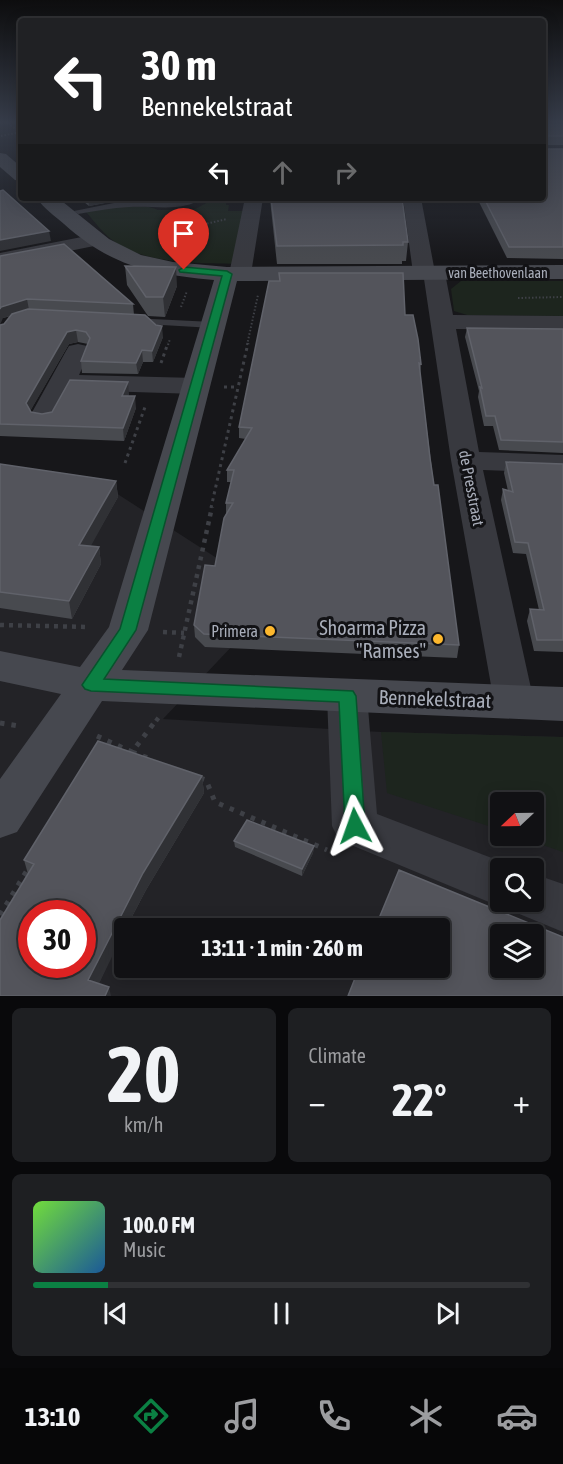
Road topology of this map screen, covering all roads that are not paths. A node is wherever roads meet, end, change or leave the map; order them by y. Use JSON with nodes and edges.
{"nodes":[{"id":1,"x":51,"y":201,"type":"edge"},
{"id":2,"x":192,"y":201,"type":"edge"},
{"id":3,"x":412,"y":201,"type":"edge"},
{"id":4,"x":253,"y":207,"type":"edge"},
{"id":5,"x":71,"y":212,"type":"junction"},
{"id":6,"x":98,"y":240,"type":"junction"},
{"id":7,"x":0,"y":259,"type":"edge"},
{"id":8,"x":563,"y":272,"type":"edge"},
{"id":9,"x":429,"y":273,"type":"junction"},
{"id":10,"x":234,"y":274,"type":"junction"},
{"id":11,"x":119,"y":320,"type":"edge"},
{"id":12,"x":443,"y":322,"type":"junction"},
{"id":13,"x":563,"y":323,"type":"edge"},
{"id":14,"x":213,"y":325,"type":"junction"},
{"id":15,"x":78,"y":351,"type":"dead end"},
{"id":16,"x":62,"y":382,"type":"junction"},
{"id":17,"x":196,"y":386,"type":"junction"},
{"id":18,"x":44,"y":416,"type":"edge"},
{"id":19,"x":466,"y":460,"type":"junction"},
{"id":20,"x":563,"y":464,"type":"edge"},
{"id":21,"x":0,"y":666,"type":"edge"},
{"id":22,"x":91,"y":685,"type":"junction"},
{"id":23,"x":347,"y":696,"type":"junction"},
{"id":24,"x":514,"y":702,"type":"junction"},
{"id":25,"x":563,"y":704,"type":"edge"},
{"id":26,"x":0,"y":817,"type":"edge"},
{"id":27,"x":490,"y":880,"type":"edge"},
{"id":28,"x":544,"y":901,"type":"edge"},
{"id":29,"x":563,"y":908,"type":"edge"}],
"edges":[{"from":1,"to":5,"type":"street","name":"van Beethovenlaan"},
{"from":2,"to":5,"type":"lane"},
{"from":3,"to":9,"type":"street","name":"de Presstraat"},
{"from":4,"to":10,"type":"street"},
{"from":5,"to":6,"type":"street","name":"van Beethovenlaan"},
{"from":6,"to":7,"type":"street"},
{"from":6,"to":10,"type":"street","name":"van Beethovenlaan"},
{"from":8,"to":9,"type":"street","name":"van Beethovenlaan"},
{"from":9,"to":10,"type":"street","name":"van Beethovenlaan"},
{"from":9,"to":12,"type":"street","name":"de Presstraat"},
{"from":10,"to":14,"type":"street"},
{"from":11,"to":14,"type":"lane"},
{"from":12,"to":13,"type":"street"},
{"from":12,"to":19,"type":"street","name":"de Presstraat"},
{"from":14,"to":17,"type":"street"},
{"from":15,"to":16,"type":"street"},
{"from":16,"to":17,"type":"street"},
{"from":16,"to":18,"type":"street"},
{"from":17,"to":22,"type":"street"},
{"from":19,"to":20,"type":"street"},
{"from":19,"to":24,"type":"street","name":"de Presstraat"},
{"from":21,"to":22,"type":"street","name":"Bennekelstraat"},
{"from":22,"to":23,"type":"street","name":"Bennekelstraat"},
{"from":22,"to":26,"type":"street"},
{"from":23,"to":24,"type":"street","name":"Bennekelstraat"},
{"from":23,"to":27,"type":"street"},
{"from":24,"to":25,"type":"street","name":"Bennekelstraat"},
{"from":28,"to":29,"type":"street"}]}
